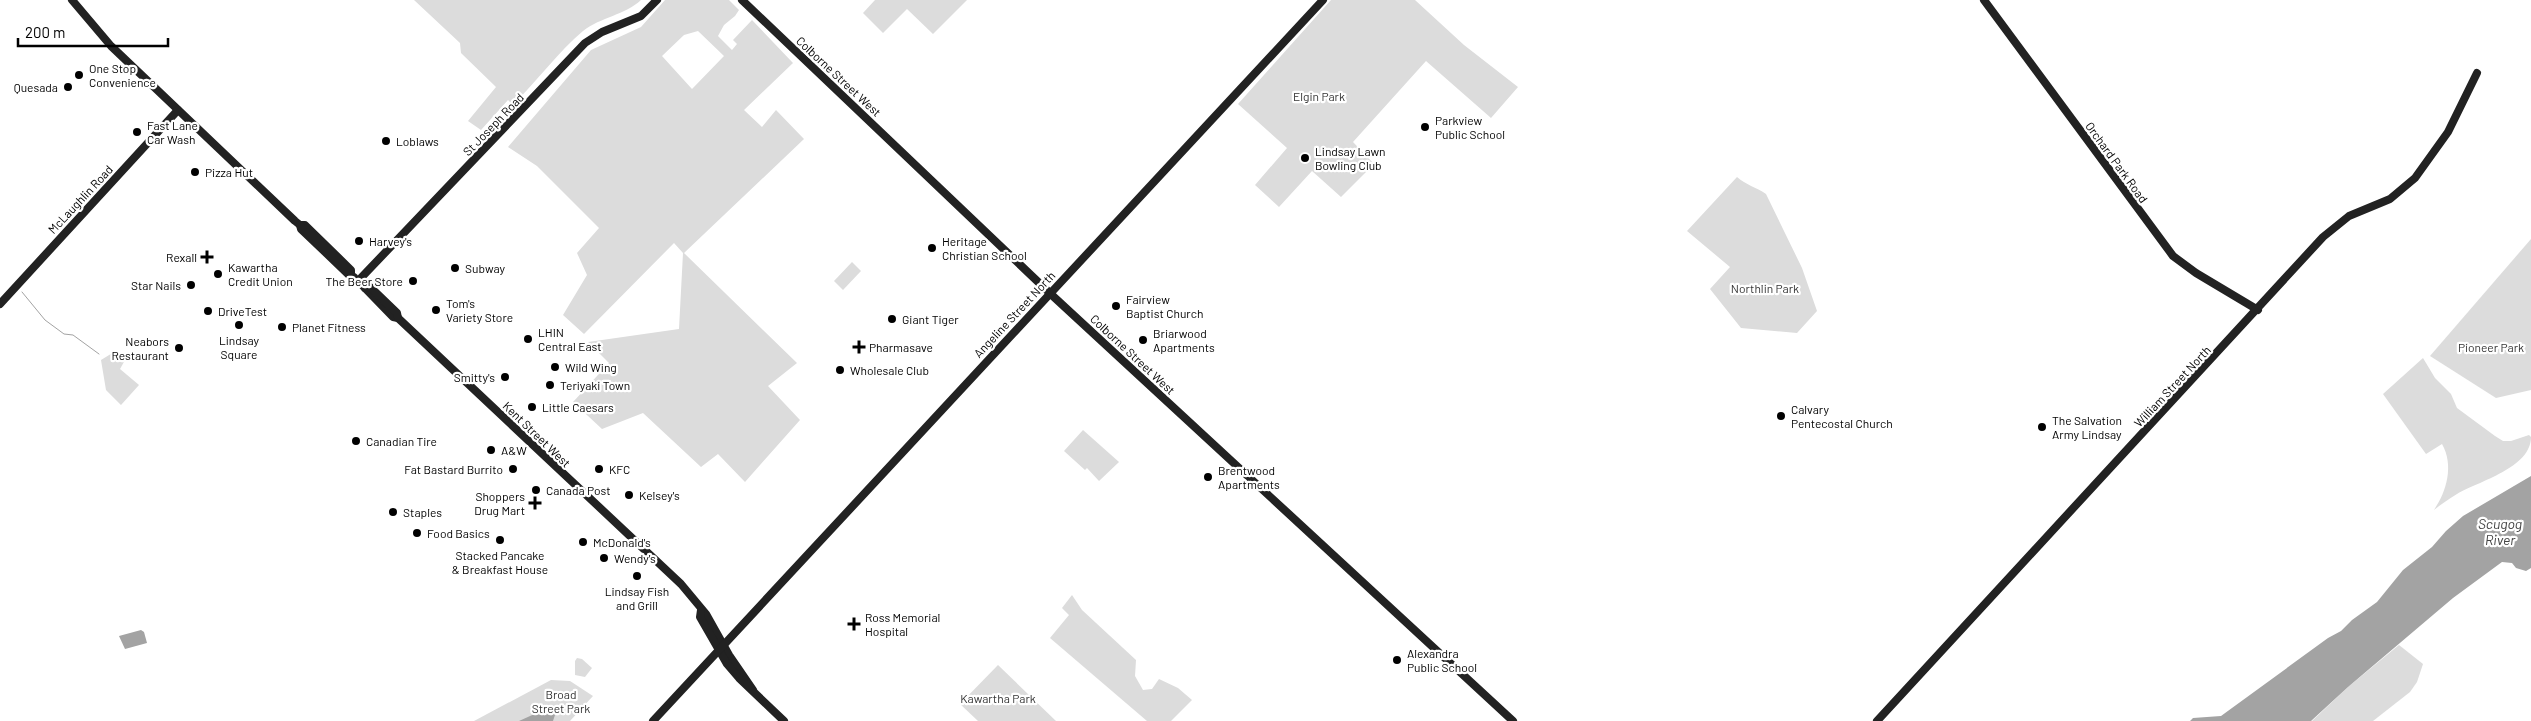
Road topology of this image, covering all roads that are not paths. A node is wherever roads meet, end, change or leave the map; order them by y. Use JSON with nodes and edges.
{"nodes":[{"id":1,"x":72,"y":0,"type":"edge"},
{"id":2,"x":657,"y":0,"type":"edge"},
{"id":3,"x":742,"y":0,"type":"edge"},
{"id":4,"x":1323,"y":0,"type":"edge"},
{"id":5,"x":1984,"y":0,"type":"edge"},
{"id":6,"x":79,"y":3,"type":"edge"},
{"id":7,"x":2477,"y":73,"type":"dead end"},
{"id":8,"x":178,"y":110,"type":"junction"},
{"id":9,"x":358,"y":281,"type":"junction"},
{"id":10,"x":1050,"y":292,"type":"junction"},
{"id":11,"x":0,"y":304,"type":"edge"},
{"id":12,"x":2258,"y":310,"type":"junction"},
{"id":13,"x":721,"y":648,"type":"junction"},
{"id":14,"x":653,"y":721,"type":"edge"},
{"id":15,"x":784,"y":721,"type":"edge"},
{"id":16,"x":1513,"y":721,"type":"edge"},
{"id":17,"x":1878,"y":721,"type":"edge"}],
"edges":[{"from":1,"to":6,"type":"main road","name":"Kent Street West"},
{"from":2,"to":9,"type":"main road","name":"St Joseph Road"},
{"from":3,"to":10,"type":"main road","name":"Colborne Street West"},
{"from":4,"to":10,"type":"main road","name":"Angeline Street North"},
{"from":5,"to":12,"type":"main road","name":"Orchard Park Road"},
{"from":6,"to":8,"type":"main road","name":"Kent Street West"},
{"from":7,"to":12,"type":"main road","name":"William Street North"},
{"from":8,"to":9,"type":"main road","name":"Kent Street West"},
{"from":8,"to":11,"type":"main road","name":"McLaughlin Road"},
{"from":9,"to":13,"type":"main road","name":"Kent Street West"},
{"from":10,"to":13,"type":"main road","name":"Angeline Street North"},
{"from":10,"to":16,"type":"main road","name":"Colborne Street West"},
{"from":12,"to":17,"type":"main road","name":"William Street North"},
{"from":13,"to":14,"type":"main road","name":"Angeline Street North"},
{"from":13,"to":15,"type":"main road","name":"Kent Street West"}]}
